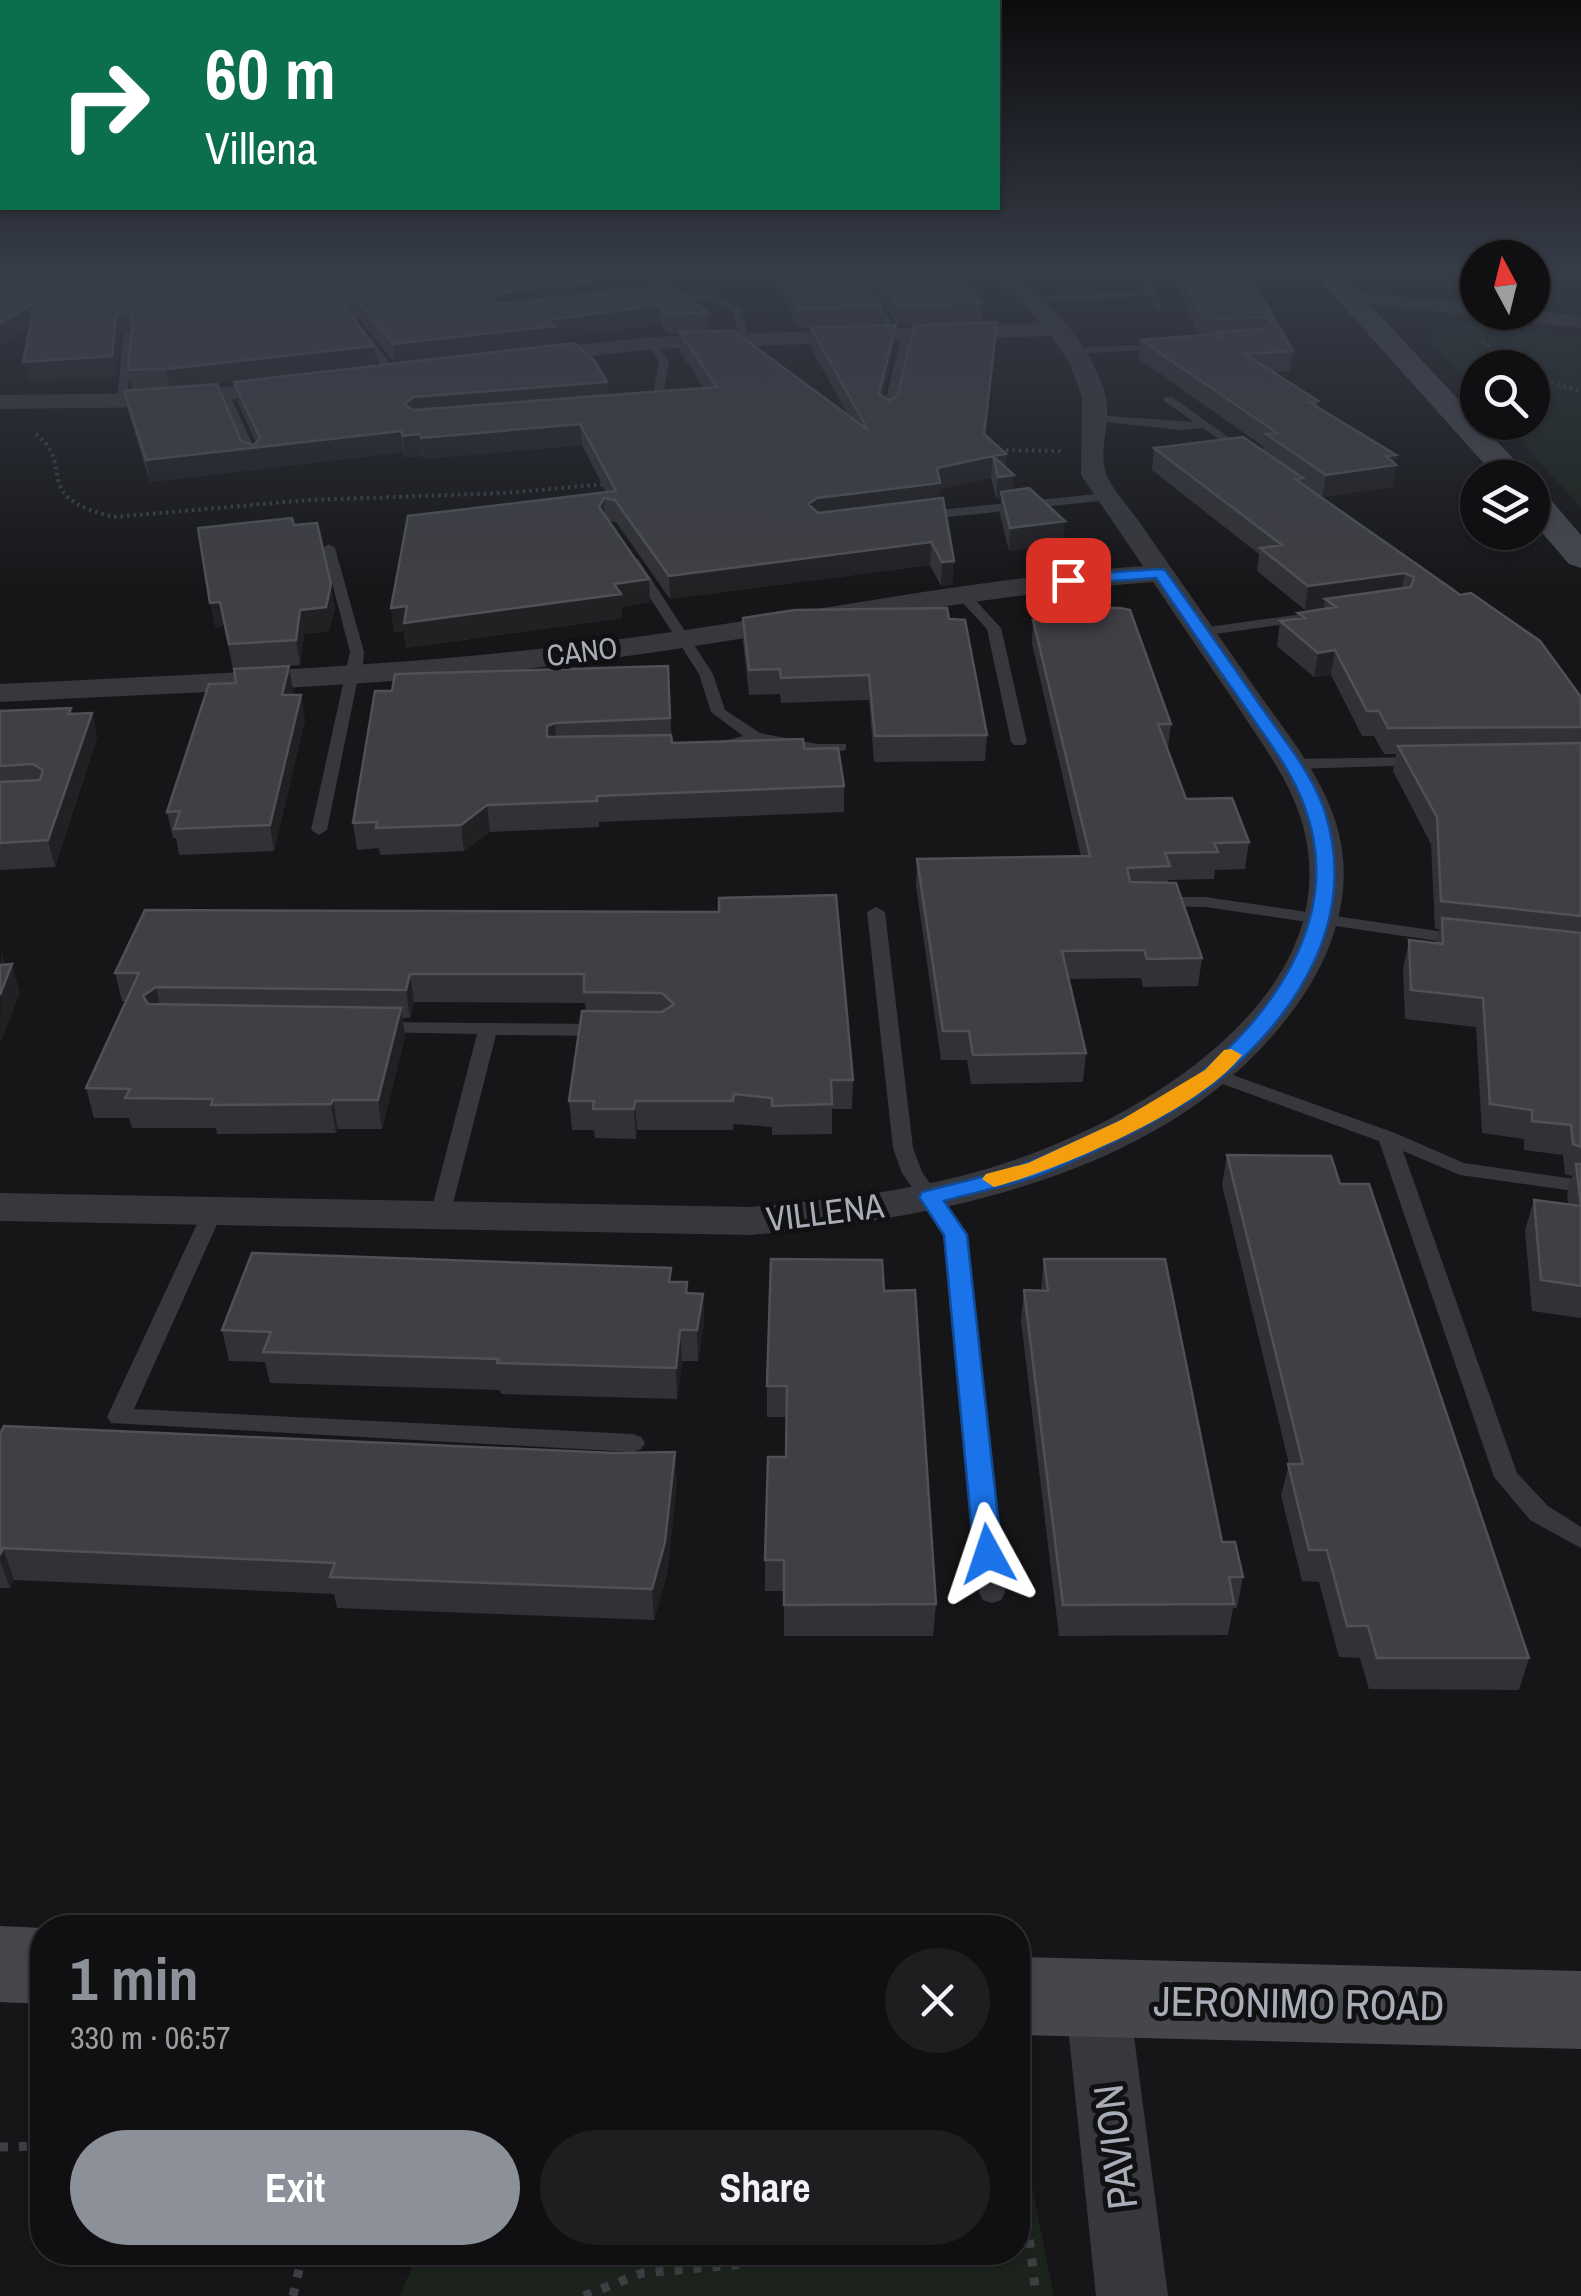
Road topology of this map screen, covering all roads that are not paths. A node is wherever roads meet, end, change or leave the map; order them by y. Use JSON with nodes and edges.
{"nodes":[{"id":1,"x":124,"y":376,"type":"edge"},
{"id":2,"x":662,"y":376,"type":"edge"},
{"id":3,"x":894,"y":376,"type":"edge"},
{"id":4,"x":1082,"y":376,"type":"edge"},
{"id":5,"x":1423,"y":376,"type":"edge"},
{"id":6,"x":318,"y":383,"type":"edge"},
{"id":7,"x":225,"y":395,"type":"junction"},
{"id":8,"x":1168,"y":399,"type":"dead end"},
{"id":9,"x":0,"y":402,"type":"edge"},
{"id":10,"x":122,"y":402,"type":"junction"},
{"id":11,"x":628,"y":404,"type":"edge"},
{"id":12,"x":888,"y":415,"type":"edge"},
{"id":13,"x":1204,"y":425,"type":"junction"},
{"id":14,"x":1092,"y":436,"type":"junction"},
{"id":15,"x":1499,"y":460,"type":"edge"},
{"id":16,"x":254,"y":461,"type":"edge"},
{"id":17,"x":1266,"y":467,"type":"edge"},
{"id":18,"x":1106,"y":497,"type":"junction"},
{"id":19,"x":910,"y":517,"type":"edge"},
{"id":20,"x":1550,"y":520,"type":"edge"},
{"id":21,"x":620,"y":543,"type":"edge"},
{"id":22,"x":329,"y":548,"type":"dead end"},
{"id":23,"x":1581,"y":557,"type":"edge"},
{"id":24,"x":1160,"y":573,"type":"junction"},
{"id":25,"x":962,"y":594,"type":"junction"},
{"id":26,"x":1346,"y":612,"type":"edge"},
{"id":27,"x":1201,"y":632,"type":"junction"},
{"id":28,"x":685,"y":637,"type":"junction"},
{"id":29,"x":353,"y":675,"type":"junction"},
{"id":30,"x":0,"y":693,"type":"edge"},
{"id":31,"x":755,"y":736,"type":"junction"},
{"id":32,"x":1018,"y":742,"type":"dead end"},
{"id":33,"x":841,"y":747,"type":"edge"},
{"id":34,"x":701,"y":751,"type":"edge"},
{"id":35,"x":1446,"y":762,"type":"edge"},
{"id":36,"x":1292,"y":764,"type":"junction"},
{"id":37,"x":319,"y":830,"type":"dead end"},
{"id":38,"x":1133,"y":902,"type":"edge"},
{"id":39,"x":876,"y":912,"type":"dead end"},
{"id":40,"x":1321,"y":920,"type":"junction"},
{"id":41,"x":1482,"y":942,"type":"edge"},
{"id":42,"x":354,"y":1028,"type":"edge"},
{"id":43,"x":488,"y":1029,"type":"junction"},
{"id":44,"x":624,"y":1030,"type":"edge"},
{"id":45,"x":1212,"y":1074,"type":"junction"},
{"id":46,"x":1388,"y":1136,"type":"junction"},
{"id":47,"x":1581,"y":1186,"type":"edge"},
{"id":48,"x":930,"y":1197,"type":"junction"},
{"id":49,"x":0,"y":1207,"type":"edge"},
{"id":50,"x":214,"y":1211,"type":"junction"},
{"id":51,"x":440,"y":1216,"type":"junction"},
{"id":52,"x":632,"y":1443,"type":"dead end"},
{"id":53,"x":1581,"y":1540,"type":"edge"},
{"id":54,"x":992,"y":1593,"type":"dead end"},
{"id":55,"x":0,"y":1964,"type":"edge"},
{"id":56,"x":30,"y":1965,"type":"edge"},
{"id":57,"x":1030,"y":1996,"type":"edge"},
{"id":58,"x":1097,"y":1998,"type":"junction"},
{"id":59,"x":1581,"y":2010,"type":"edge"},
{"id":60,"x":1132,"y":2296,"type":"edge"}],
"edges":[{"from":1,"to":10,"type":"lane"},
{"from":2,"to":11,"type":"lane"},
{"from":3,"to":12,"type":"lane"},
{"from":4,"to":14,"type":"street","name":"VILLENA"},
{"from":5,"to":15,"type":"main road"},
{"from":6,"to":7,"type":"street"},
{"from":7,"to":10,"type":"street"},
{"from":7,"to":16,"type":"lane"},
{"from":8,"to":13,"type":"lane"},
{"from":9,"to":10,"type":"street"},
{"from":13,"to":14,"type":"lane"},
{"from":13,"to":17,"type":"lane"},
{"from":14,"to":18,"type":"street","name":"VILLENA"},
{"from":18,"to":19,"type":"lane"},
{"from":18,"to":24,"type":"street","name":"VILLENA"},
{"from":20,"to":23,"type":"main road"},
{"from":21,"to":28,"type":"lane"},
{"from":22,"to":29,"type":"lane"},
{"from":24,"to":25,"type":"street","name":"CANO"},
{"from":24,"to":27,"type":"street","name":"VILLENA"},
{"from":25,"to":28,"type":"street","name":"CANO"},
{"from":25,"to":32,"type":"lane"},
{"from":26,"to":27,"type":"lane"},
{"from":27,"to":36,"type":"street","name":"VILLENA"},
{"from":28,"to":29,"type":"street","name":"CANO"},
{"from":28,"to":31,"type":"lane"},
{"from":29,"to":30,"type":"street","name":"CANO"},
{"from":29,"to":37,"type":"lane"},
{"from":31,"to":33,"type":"lane"},
{"from":31,"to":34,"type":"lane"},
{"from":35,"to":36,"type":"lane"},
{"from":36,"to":40,"type":"street","name":"VILLENA"},
{"from":38,"to":40,"type":"lane"},
{"from":39,"to":48,"type":"lane"},
{"from":40,"to":41,"type":"lane"},
{"from":40,"to":45,"type":"street","name":"VILLENA"},
{"from":42,"to":43,"type":"lane"},
{"from":43,"to":44,"type":"lane"},
{"from":43,"to":51,"type":"lane"},
{"from":45,"to":46,"type":"lane"},
{"from":45,"to":48,"type":"street","name":"VILLENA"},
{"from":46,"to":47,"type":"lane"},
{"from":46,"to":53,"type":"lane"},
{"from":48,"to":51,"type":"street","name":"VILLENA"},
{"from":48,"to":54,"type":"lane"},
{"from":49,"to":50,"type":"street","name":"VILLENA"},
{"from":50,"to":51,"type":"street","name":"VILLENA"},
{"from":50,"to":52,"type":"lane"},
{"from":55,"to":56,"type":"main road"},
{"from":57,"to":58,"type":"main road","name":"JERONIMO ROAD"},
{"from":58,"to":59,"type":"main road","name":"JERONIMO ROAD"},
{"from":58,"to":60,"type":"street","name":"PAVION"}]}
